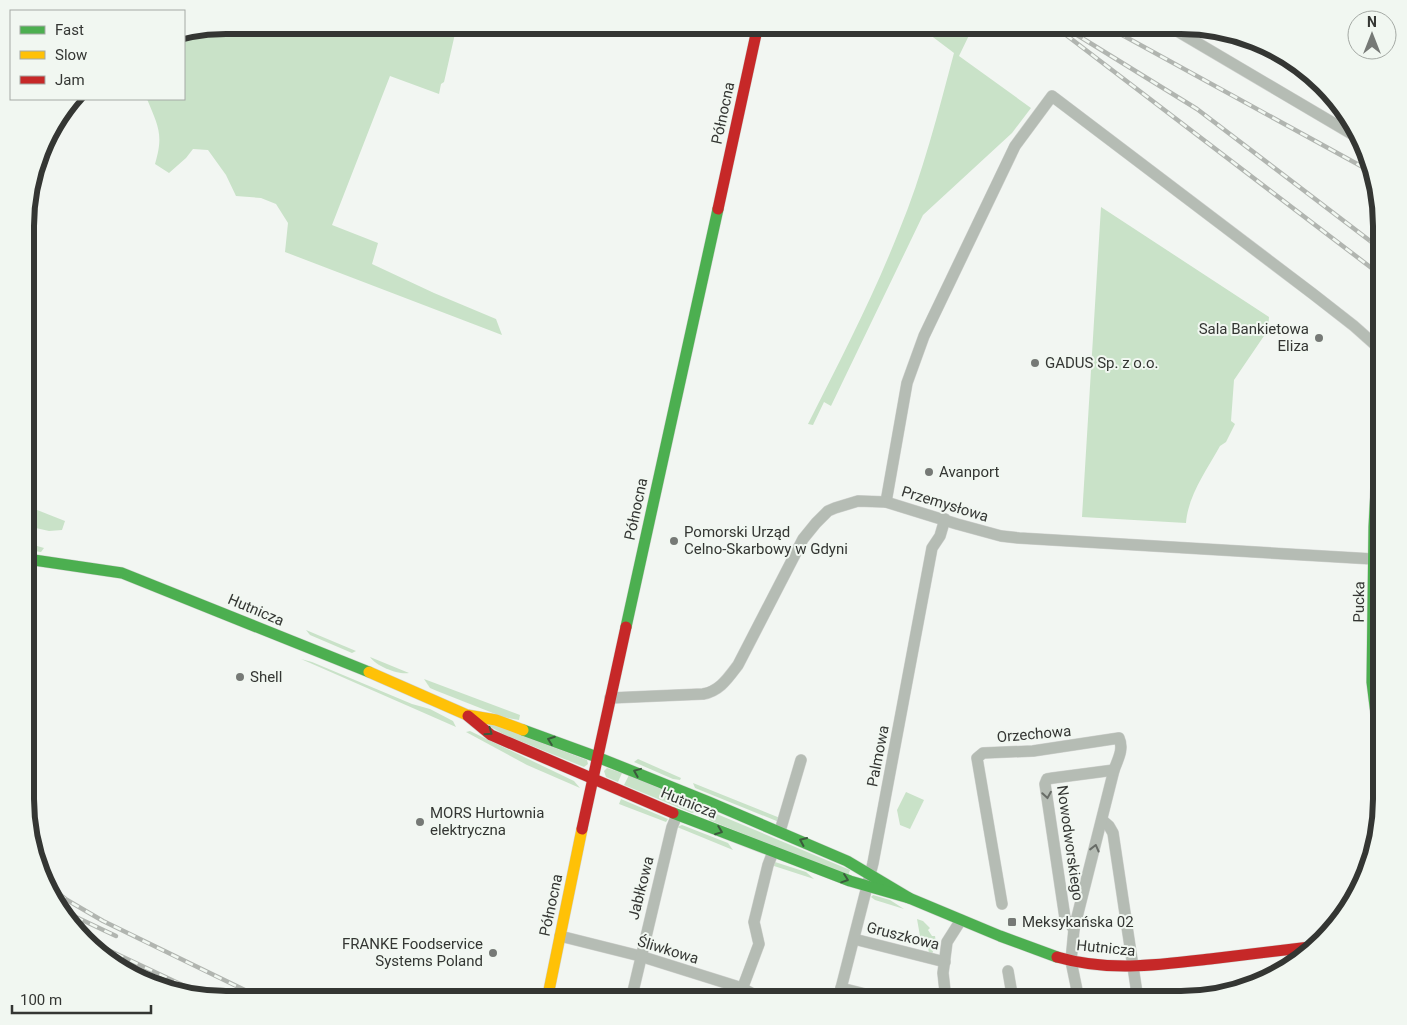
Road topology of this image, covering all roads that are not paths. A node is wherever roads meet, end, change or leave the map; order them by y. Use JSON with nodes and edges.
{"nodes":[{"id":1,"x":756,"y":34,"type":"edge"},
{"id":2,"x":1182,"y":34,"type":"edge"},
{"id":3,"x":1349,"y":133,"type":"edge"},
{"id":4,"x":1373,"y":343,"type":"edge"},
{"id":5,"x":886,"y":502,"type":"junction"},
{"id":6,"x":945,"y":519,"type":"junction"},
{"id":7,"x":1373,"y":559,"type":"joint"},
{"id":8,"x":34,"y":560,"type":"edge"},
{"id":9,"x":1373,"y":690,"type":"edge"},
{"id":10,"x":610,"y":698,"type":"junction"},
{"id":11,"x":467,"y":715,"type":"junction"},
{"id":12,"x":597,"y":757,"type":"junction"},
{"id":13,"x":801,"y":760,"type":"dead end"},
{"id":14,"x":1114,"y":770,"type":"junction"},
{"id":15,"x":593,"y":779,"type":"junction"},
{"id":16,"x":709,"y":802,"type":"junction"},
{"id":17,"x":677,"y":815,"type":"junction"},
{"id":18,"x":1102,"y":820,"type":"junction"},
{"id":19,"x":701,"y":824,"type":"junction"},
{"id":20,"x":780,"y":831,"type":"junction"},
{"id":21,"x":773,"y":852,"type":"junction"},
{"id":22,"x":870,"y":873,"type":"junction"},
{"id":23,"x":867,"y":886,"type":"junction"},
{"id":24,"x":909,"y":898,"type":"junction"},
{"id":25,"x":1002,"y":904,"type":"dead end"},
{"id":26,"x":960,"y":920,"type":"junction"},
{"id":27,"x":1074,"y":929,"type":"junction"},
{"id":28,"x":560,"y":936,"type":"junction"},
{"id":29,"x":854,"y":939,"type":"junction"},
{"id":30,"x":1303,"y":948,"type":"edge"},
{"id":31,"x":640,"y":956,"type":"junction"},
{"id":32,"x":1071,"y":961,"type":"junction"},
{"id":33,"x":945,"y":962,"type":"junction"},
{"id":34,"x":1133,"y":968,"type":"junction"},
{"id":35,"x":1008,"y":971,"type":"dead end"},
{"id":36,"x":742,"y":988,"type":"junction"},
{"id":37,"x":841,"y":988,"type":"junction"},
{"id":38,"x":549,"y":991,"type":"edge"},
{"id":39,"x":633,"y":991,"type":"edge"},
{"id":40,"x":741,"y":991,"type":"edge"},
{"id":41,"x":748,"y":991,"type":"edge"},
{"id":42,"x":840,"y":991,"type":"edge"},
{"id":43,"x":853,"y":991,"type":"edge"},
{"id":44,"x":945,"y":991,"type":"edge"},
{"id":45,"x":1011,"y":991,"type":"edge"},
{"id":46,"x":1077,"y":991,"type":"edge"},
{"id":47,"x":1137,"y":991,"type":"edge"}],
"edges":[{"from":1,"to":10,"type":"main road","name":"Północna"},
{"from":2,"to":3,"type":"street"},
{"from":4,"to":5,"type":"street"},
{"from":5,"to":6,"type":"street","name":"Przemysłowa"},
{"from":5,"to":10,"type":"street","name":"Przemysłowa"},
{"from":6,"to":7,"type":"street","name":"Przemysłowa"},
{"from":6,"to":22,"type":"street","name":"Palmowa"},
{"from":7,"to":9,"type":"main road","name":"Pucka"},
{"from":8,"to":11,"type":"main road","name":"Hutnicza"},
{"from":10,"to":12,"type":"main road","name":"Północna"},
{"from":12,"to":11,"type":"main road","name":"Hutnicza","one_way":true},
{"from":11,"to":15,"type":"main road","name":"Hutnicza","one_way":true},
{"from":12,"to":15,"type":"main road","name":"Północna"},
{"from":16,"to":12,"type":"main road","name":"Hutnicza","one_way":true},
{"from":13,"to":20,"type":"street"},
{"from":14,"to":18,"type":"street","name":"Nowodworskiego"},
{"from":14,"to":25,"type":"street","name":"Orzechowa"},
{"from":14,"to":27,"type":"street","name":"Nowodworskiego","one_way":true},
{"from":15,"to":17,"type":"main road","name":"Hutnicza"},
{"from":15,"to":28,"type":"main road","name":"Północna"},
{"from":16,"to":19,"type":"main road"},
{"from":16,"to":20,"type":"main road","name":"Hutnicza"},
{"from":17,"to":19,"type":"main road","name":"Hutnicza"},
{"from":17,"to":31,"type":"street","name":"Jabłkowa"},
{"from":27,"to":18,"type":"street","name":"Nowodworskiego","one_way":true},
{"from":18,"to":34,"type":"street"},
{"from":19,"to":21,"type":"main road","name":"Hutnicza","one_way":true},
{"from":22,"to":20,"type":"main road","name":"Hutnicza","one_way":true},
{"from":21,"to":23,"type":"main road","name":"Hutnicza","one_way":true},
{"from":21,"to":36,"type":"street"},
{"from":22,"to":23,"type":"street","name":"Palmowa"},
{"from":22,"to":24,"type":"main road","name":"Hutnicza"},
{"from":23,"to":24,"type":"main road","name":"Hutnicza"},
{"from":23,"to":29,"type":"street","name":"Palmowa"},
{"from":24,"to":26,"type":"main road","name":"Hutnicza"},
{"from":26,"to":32,"type":"main road","name":"Hutnicza"},
{"from":26,"to":33,"type":"street"},
{"from":27,"to":32,"type":"street","name":"Nowodworskiego"},
{"from":28,"to":31,"type":"street","name":"Śliwkowa"},
{"from":28,"to":38,"type":"main road","name":"Północna"},
{"from":29,"to":33,"type":"street","name":"Gruszkowa"},
{"from":29,"to":37,"type":"street","name":"Palmowa"},
{"from":30,"to":34,"type":"main road","name":"Hutnicza"},
{"from":31,"to":36,"type":"street","name":"Śliwkowa"},
{"from":31,"to":39,"type":"street","name":"Jabłkowa"},
{"from":32,"to":34,"type":"main road","name":"Hutnicza"},
{"from":32,"to":46,"type":"street","name":"Nowodworskiego"},
{"from":33,"to":44,"type":"street"},
{"from":34,"to":47,"type":"street"},
{"from":35,"to":45,"type":"street"},
{"from":36,"to":40,"type":"street"},
{"from":36,"to":41,"type":"street","name":"Śliwkowa"},
{"from":37,"to":42,"type":"street","name":"Palmowa"},
{"from":37,"to":43,"type":"street"}]}
